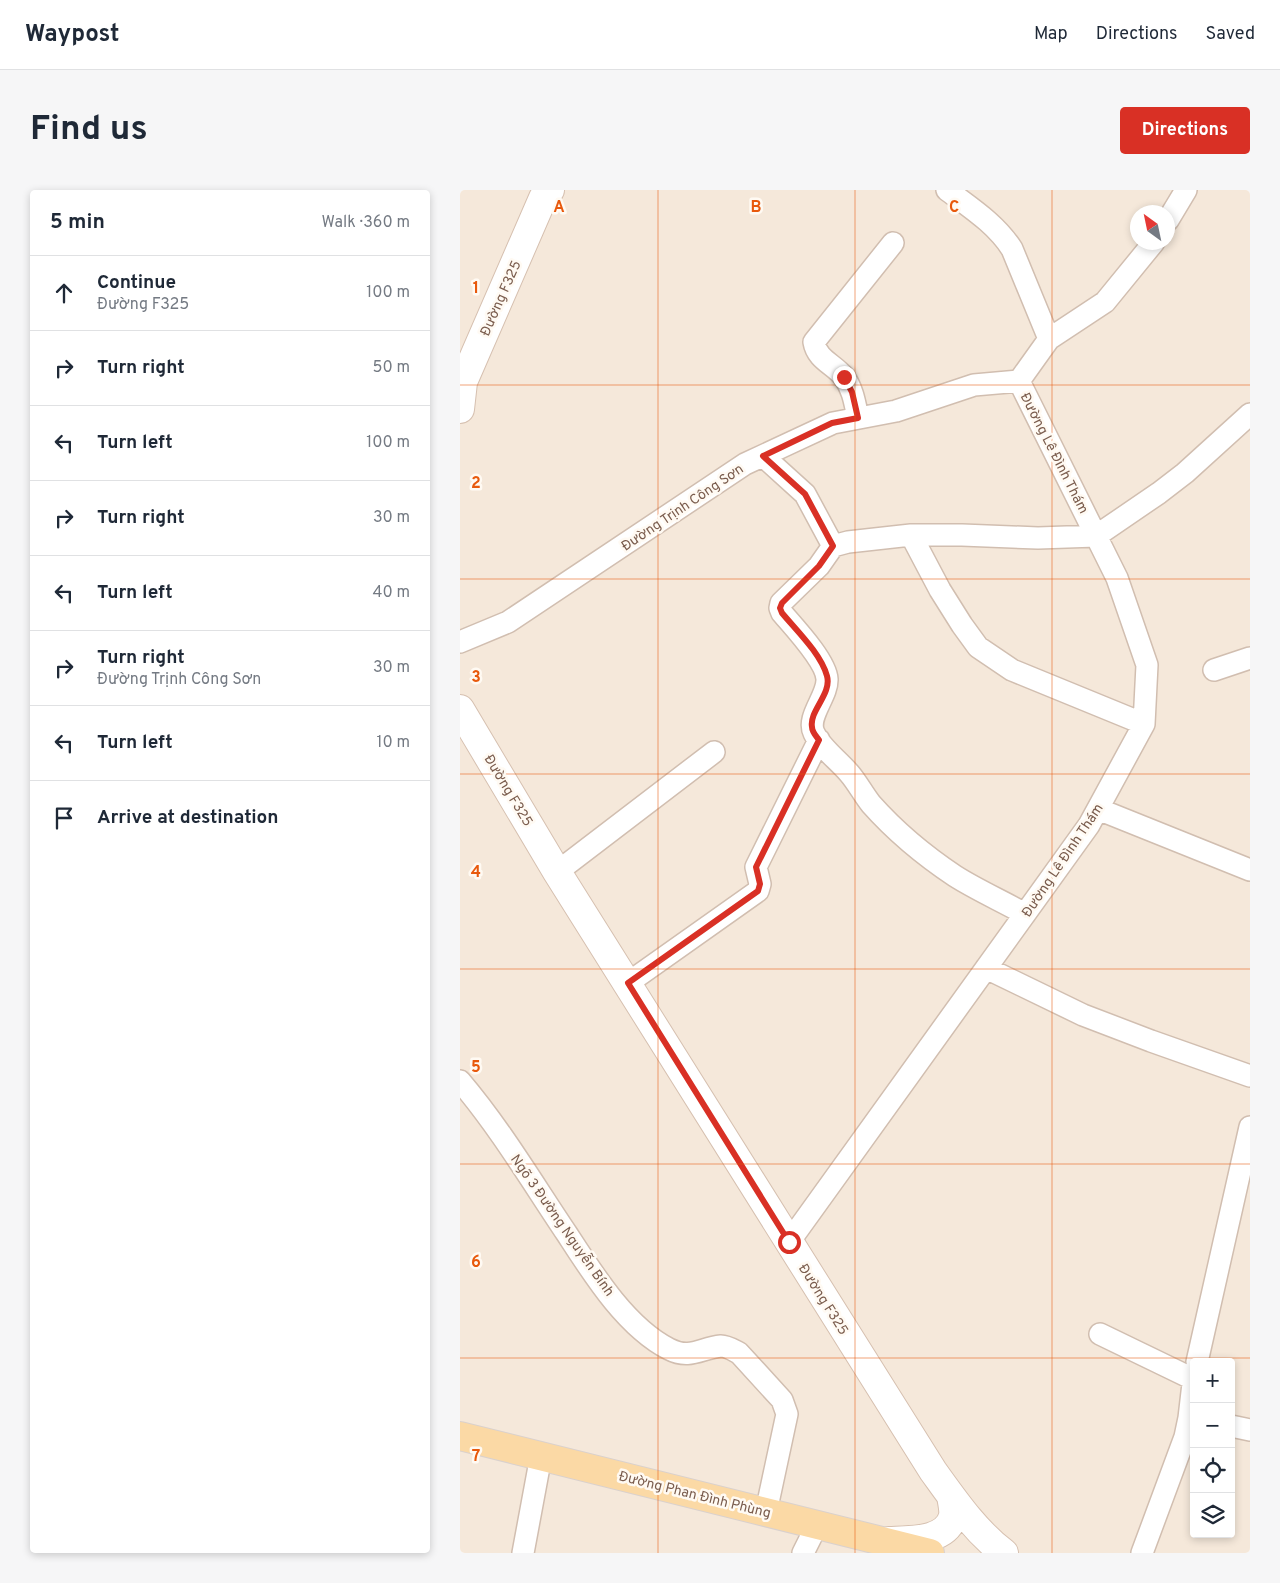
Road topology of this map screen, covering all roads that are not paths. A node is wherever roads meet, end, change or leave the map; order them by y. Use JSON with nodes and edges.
{"nodes":[{"id":1,"x":550,"y":190,"type":"edge"},
{"id":2,"x":947,"y":190,"type":"edge"},
{"id":3,"x":1186,"y":190,"type":"edge"},
{"id":4,"x":1175,"y":208,"type":"edge"},
{"id":5,"x":893,"y":243,"type":"dead end"},
{"id":6,"x":1147,"y":250,"type":"edge"},
{"id":7,"x":1049,"y":339,"type":"junction"},
{"id":8,"x":1019,"y":381,"type":"junction"},
{"id":9,"x":460,"y":409,"type":"edge"},
{"id":10,"x":1250,"y":414,"type":"edge"},
{"id":11,"x":858,"y":418,"type":"junction"},
{"id":12,"x":763,"y":456,"type":"junction"},
{"id":13,"x":911,"y":535,"type":"junction"},
{"id":14,"x":1096,"y":536,"type":"junction"},
{"id":15,"x":833,"y":546,"type":"junction"},
{"id":16,"x":460,"y":642,"type":"edge"},
{"id":17,"x":1250,"y":658,"type":"edge"},
{"id":18,"x":1214,"y":670,"type":"dead end"},
{"id":19,"x":460,"y":709,"type":"edge"},
{"id":20,"x":1144,"y":724,"type":"junction"},
{"id":21,"x":819,"y":740,"type":"junction"},
{"id":22,"x":714,"y":752,"type":"dead end"},
{"id":23,"x":1098,"y":809,"type":"junction"},
{"id":24,"x":1250,"y":870,"type":"edge"},
{"id":25,"x":557,"y":872,"type":"junction"},
{"id":26,"x":1025,"y":914,"type":"junction"},
{"id":27,"x":986,"y":968,"type":"junction"},
{"id":28,"x":628,"y":983,"type":"junction"},
{"id":29,"x":1250,"y":1076,"type":"edge"},
{"id":30,"x":460,"y":1081,"type":"edge"},
{"id":31,"x":1250,"y":1127,"type":"edge"},
{"id":32,"x":789,"y":1242,"type":"junction"},
{"id":33,"x":1100,"y":1334,"type":"dead end"},
{"id":34,"x":1198,"y":1358,"type":"edge"},
{"id":35,"x":1190,"y":1370,"type":"edge"},
{"id":36,"x":1191,"y":1403,"type":"edge"},
{"id":37,"x":1189,"y":1425,"type":"edge"},
{"id":38,"x":1235,"y":1427,"type":"edge"},
{"id":39,"x":1250,"y":1430,"type":"edge"},
{"id":40,"x":460,"y":1436,"type":"edge"},
{"id":41,"x":541,"y":1456,"type":"junction"},
{"id":42,"x":951,"y":1496,"type":"junction"},
{"id":43,"x":766,"y":1512,"type":"junction"},
{"id":44,"x":816,"y":1525,"type":"junction"},
{"id":45,"x":882,"y":1541,"type":"junction"},
{"id":46,"x":523,"y":1553,"type":"edge"},
{"id":47,"x":803,"y":1553,"type":"edge"},
{"id":48,"x":930,"y":1553,"type":"edge"},
{"id":49,"x":1004,"y":1553,"type":"edge"},
{"id":50,"x":1142,"y":1553,"type":"edge"}],
"edges":[{"from":1,"to":9,"type":"main road","name":"Đường F325"},
{"from":2,"to":7,"type":"street"},
{"from":3,"to":4,"type":"street"},
{"from":5,"to":11,"type":"street"},
{"from":6,"to":7,"type":"street"},
{"from":7,"to":8,"type":"street"},
{"from":8,"to":11,"type":"street","name":"Đường Trịnh Công Sơn"},
{"from":8,"to":14,"type":"street","name":"Đường Lê Đình Thám"},
{"from":10,"to":14,"type":"street"},
{"from":11,"to":12,"type":"street","name":"Đường Trịnh Công Sơn"},
{"from":12,"to":15,"type":"street"},
{"from":12,"to":16,"type":"street","name":"Đường Trịnh Công Sơn"},
{"from":13,"to":14,"type":"street"},
{"from":13,"to":15,"type":"street"},
{"from":13,"to":20,"type":"street"},
{"from":14,"to":20,"type":"street","name":"Đường Lê Đình Thám"},
{"from":15,"to":21,"type":"street"},
{"from":17,"to":18,"type":"street"},
{"from":19,"to":25,"type":"main road","name":"Đường F325"},
{"from":20,"to":23,"type":"street","name":"Đường Lê Đình Thám"},
{"from":21,"to":26,"type":"street"},
{"from":21,"to":28,"type":"street"},
{"from":22,"to":25,"type":"street"},
{"from":23,"to":24,"type":"street"},
{"from":23,"to":26,"type":"street","name":"Đường Lê Đình Thám"},
{"from":25,"to":28,"type":"main road","name":"Đường F325"},
{"from":26,"to":27,"type":"street","name":"Đường Lê Đình Thám"},
{"from":27,"to":29,"type":"street"},
{"from":27,"to":32,"type":"street","name":"Đường Lê Đình Thám"},
{"from":28,"to":32,"type":"main road","name":"Đường F325"},
{"from":30,"to":43,"type":"street","name":"Ngõ 3 Đường Nguyễn Bính"},
{"from":31,"to":34,"type":"street"},
{"from":32,"to":42,"type":"main road","name":"Đường F325"},
{"from":33,"to":35,"type":"street"},
{"from":36,"to":37,"type":"street"},
{"from":37,"to":50,"type":"street"},
{"from":38,"to":39,"type":"street"},
{"from":40,"to":41,"type":"main road","name":"Đường Phan Đình Phùng"},
{"from":41,"to":43,"type":"main road","name":"Đường Phan Đình Phùng"},
{"from":41,"to":46,"type":"street"},
{"from":42,"to":45,"type":"main road"},
{"from":42,"to":49,"type":"main road","name":"Đường F325"},
{"from":43,"to":44,"type":"main road","name":"Đường Phan Đình Phùng"},
{"from":44,"to":45,"type":"main road","name":"Đường Phan Đình Phùng"},
{"from":44,"to":47,"type":"street"},
{"from":45,"to":48,"type":"main road","name":"Đường Phan Đình Phùng"}]}
